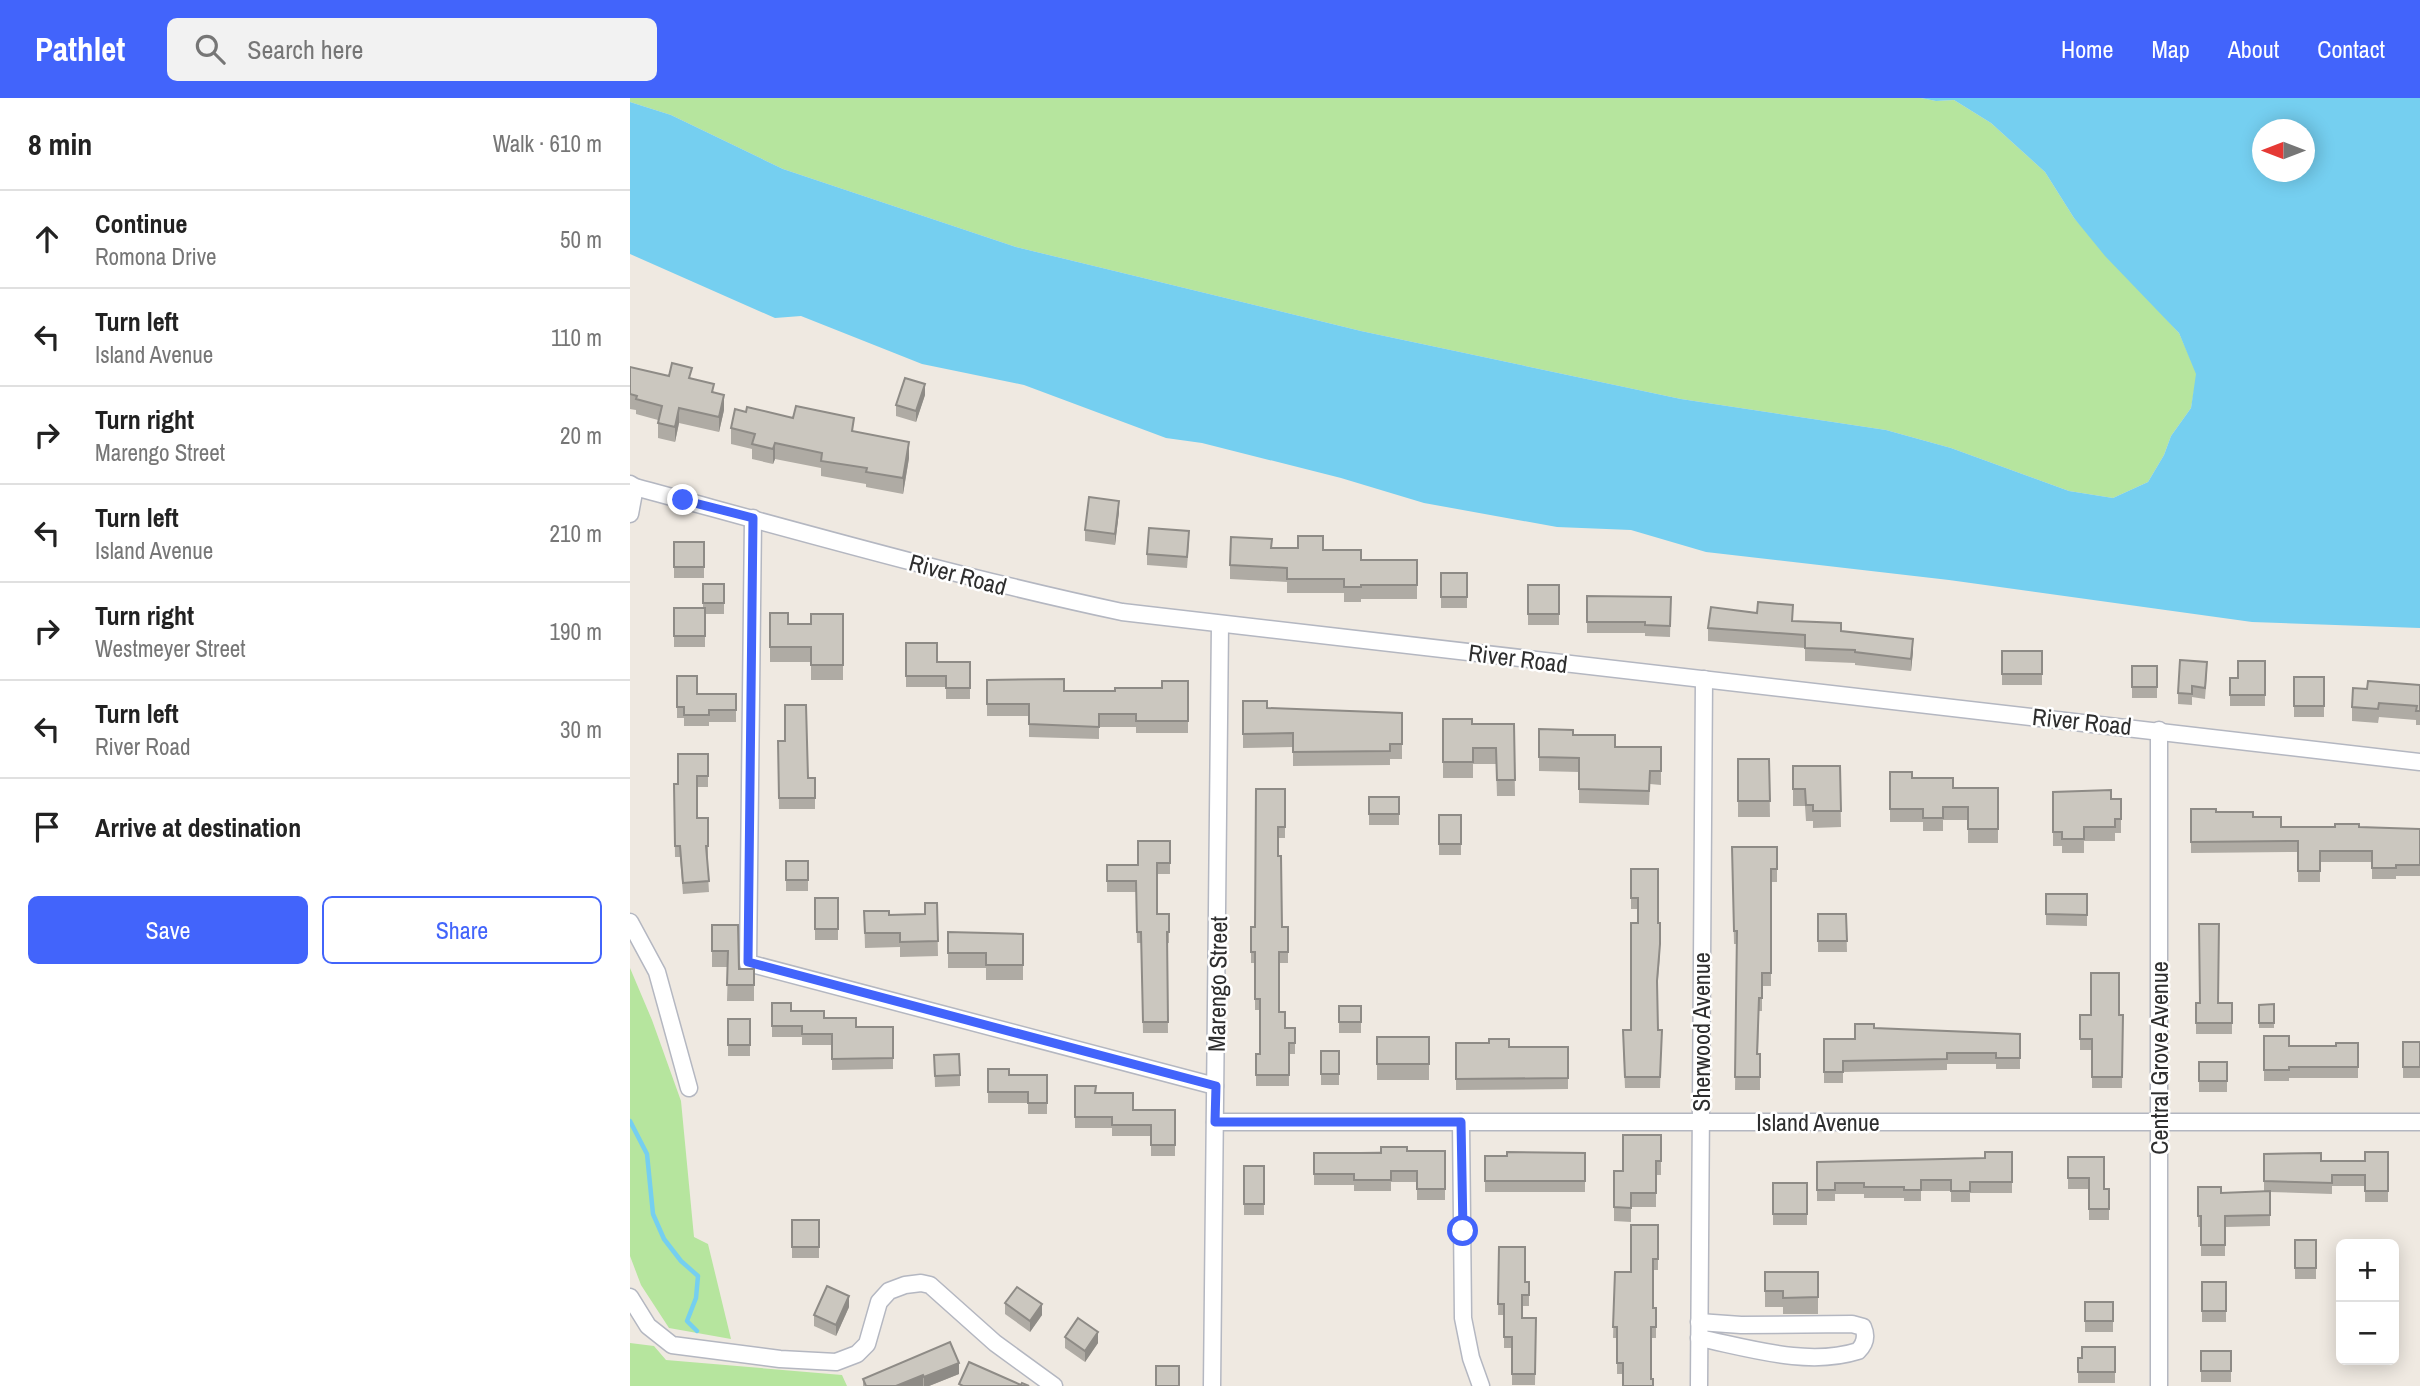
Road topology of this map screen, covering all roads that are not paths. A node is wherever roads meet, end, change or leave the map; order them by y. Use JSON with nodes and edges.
{"nodes":[{"id":1,"x":633,"y":486,"type":"edge"},
{"id":2,"x":630,"y":514,"type":"edge"},
{"id":3,"x":753,"y":518,"type":"junction"},
{"id":4,"x":1220,"y":624,"type":"junction"},
{"id":5,"x":1704,"y":679,"type":"junction"},
{"id":6,"x":2159,"y":730,"type":"junction"},
{"id":7,"x":2420,"y":761,"type":"edge"},
{"id":8,"x":630,"y":922,"type":"edge"},
{"id":9,"x":1216,"y":1086,"type":"junction"},
{"id":10,"x":689,"y":1088,"type":"dead end"},
{"id":11,"x":1215,"y":1122,"type":"junction"},
{"id":12,"x":1461,"y":1122,"type":"junction"},
{"id":13,"x":1701,"y":1122,"type":"junction"},
{"id":14,"x":2420,"y":1122,"type":"edge"},
{"id":15,"x":2158,"y":1123,"type":"junction"},
{"id":16,"x":630,"y":1297,"type":"edge"},
{"id":17,"x":1699,"y":1330,"type":"junction"},
{"id":18,"x":1054,"y":1386,"type":"edge"},
{"id":19,"x":1212,"y":1386,"type":"edge"},
{"id":20,"x":1481,"y":1386,"type":"edge"},
{"id":21,"x":1699,"y":1386,"type":"edge"},
{"id":22,"x":2159,"y":1386,"type":"edge"}],
"edges":[{"from":1,"to":2,"type":"street"},
{"from":1,"to":3,"type":"street","name":"River Road"},
{"from":3,"to":4,"type":"street","name":"River Road"},
{"from":3,"to":9,"type":"street"},
{"from":4,"to":5,"type":"street","name":"River Road"},
{"from":4,"to":9,"type":"street","name":"Marengo Street"},
{"from":5,"to":6,"type":"street","name":"River Road"},
{"from":5,"to":13,"type":"street","name":"Sherwood Avenue"},
{"from":6,"to":7,"type":"street","name":"River Road"},
{"from":6,"to":15,"type":"street","name":"Central Grove Avenue"},
{"from":8,"to":10,"type":"street"},
{"from":9,"to":11,"type":"street","name":"Marengo Street"},
{"from":11,"to":12,"type":"street","name":"Island Avenue"},
{"from":11,"to":19,"type":"street","name":"Marengo Street"},
{"from":12,"to":13,"type":"street","name":"Island Avenue"},
{"from":12,"to":20,"type":"street"},
{"from":13,"to":15,"type":"street","name":"Island Avenue"},
{"from":13,"to":17,"type":"street","name":"Sherwood Avenue"},
{"from":14,"to":15,"type":"street","name":"Island Avenue"},
{"from":15,"to":22,"type":"street","name":"Central Grove Avenue"},
{"from":16,"to":18,"type":"street"},
{"from":17,"to":17,"type":"street"},
{"from":17,"to":21,"type":"street","name":"Sherwood Avenue"}]}
